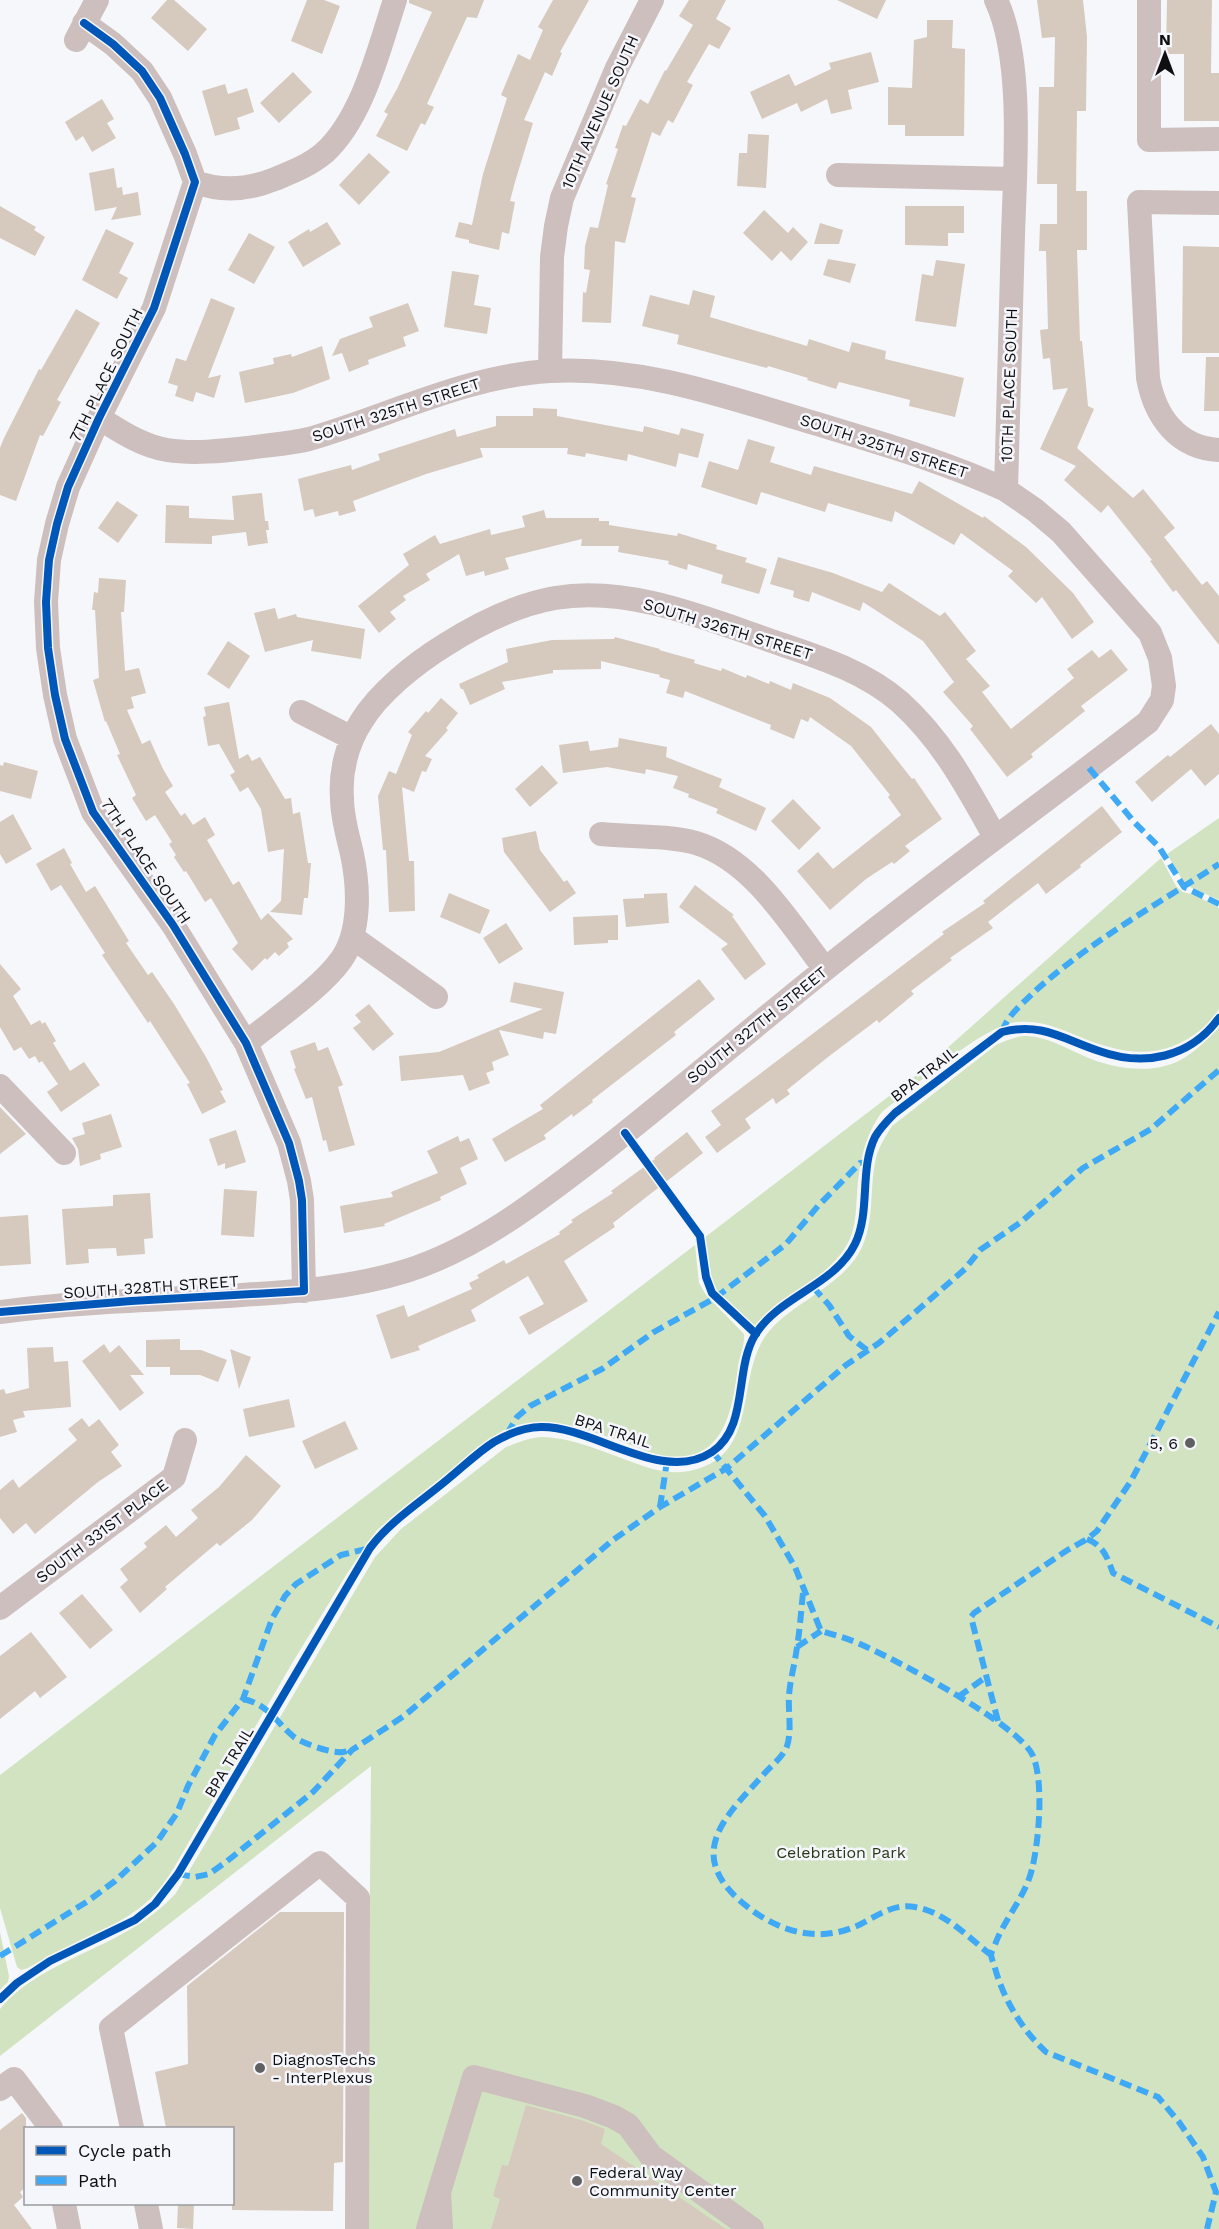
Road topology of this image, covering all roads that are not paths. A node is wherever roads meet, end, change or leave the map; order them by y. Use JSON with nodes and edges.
{"nodes":[{"id":1,"x":97,"y":0,"type":"edge"},
{"id":2,"x":395,"y":0,"type":"edge"},
{"id":3,"x":652,"y":0,"type":"edge"},
{"id":4,"x":1149,"y":0,"type":"edge"},
{"id":5,"x":1000,"y":10,"type":"edge"},
{"id":6,"x":1219,"y":140,"type":"edge"},
{"id":7,"x":838,"y":175,"type":"dead end"},
{"id":8,"x":1014,"y":180,"type":"junction"},
{"id":9,"x":195,"y":182,"type":"junction"},
{"id":10,"x":1219,"y":203,"type":"edge"},
{"id":11,"x":550,"y":371,"type":"junction"},
{"id":12,"x":99,"y":418,"type":"junction"},
{"id":13,"x":1219,"y":450,"type":"edge"},
{"id":14,"x":1006,"y":490,"type":"junction"},
{"id":15,"x":301,"y":712,"type":"dead end"},
{"id":16,"x":352,"y":738,"type":"junction"},
{"id":17,"x":601,"y":834,"type":"dead end"},
{"id":18,"x":994,"y":837,"type":"junction"},
{"id":19,"x":352,"y":937,"type":"junction"},
{"id":20,"x":825,"y":969,"type":"junction"},
{"id":21,"x":436,"y":997,"type":"dead end"},
{"id":22,"x":246,"y":1042,"type":"junction"},
{"id":23,"x":0,"y":1086,"type":"edge"},
{"id":24,"x":64,"y":1153,"type":"dead end"},
{"id":25,"x":303,"y":1291,"type":"junction"},
{"id":26,"x":0,"y":1312,"type":"edge"},
{"id":27,"x":185,"y":1440,"type":"dead end"},
{"id":28,"x":4,"y":1595,"type":"edge"},
{"id":29,"x":0,"y":2089,"type":"edge"},
{"id":30,"x":50,"y":2127,"type":"edge"},
{"id":31,"x":132,"y":2127,"type":"edge"},
{"id":32,"x":438,"y":2192,"type":"junction"},
{"id":33,"x":64,"y":2205,"type":"edge"},
{"id":34,"x":146,"y":2205,"type":"edge"},
{"id":35,"x":69,"y":2229,"type":"edge"},
{"id":36,"x":152,"y":2229,"type":"edge"},
{"id":37,"x":357,"y":2229,"type":"edge"},
{"id":38,"x":428,"y":2229,"type":"edge"},
{"id":39,"x":441,"y":2229,"type":"edge"},
{"id":40,"x":752,"y":2229,"type":"edge"}],
"edges":[{"from":1,"to":9,"type":"street"},
{"from":2,"to":9,"type":"street"},
{"from":3,"to":11,"type":"street","name":"10TH AVENUE SOUTH"},
{"from":4,"to":6,"type":"street"},
{"from":5,"to":8,"type":"street","name":"10TH PLACE SOUTH"},
{"from":7,"to":8,"type":"street"},
{"from":8,"to":14,"type":"street","name":"10TH PLACE SOUTH"},
{"from":9,"to":12,"type":"street","name":"7TH PLACE SOUTH"},
{"from":10,"to":13,"type":"street"},
{"from":11,"to":12,"type":"street","name":"SOUTH 325TH STREET"},
{"from":11,"to":14,"type":"street","name":"SOUTH 325TH STREET"},
{"from":12,"to":22,"type":"street","name":"7TH PLACE SOUTH"},
{"from":14,"to":18,"type":"street","name":"SOUTH 327TH STREET"},
{"from":15,"to":16,"type":"street"},
{"from":16,"to":18,"type":"street","name":"SOUTH 326TH STREET"},
{"from":16,"to":19,"type":"street","name":"SOUTH 326TH STREET"},
{"from":17,"to":20,"type":"street"},
{"from":18,"to":20,"type":"street","name":"SOUTH 327TH STREET"},
{"from":19,"to":21,"type":"street"},
{"from":19,"to":22,"type":"street","name":"SOUTH 326TH STREET"},
{"from":20,"to":25,"type":"street","name":"SOUTH 327TH STREET"},
{"from":22,"to":25,"type":"street","name":"7TH PLACE SOUTH"},
{"from":23,"to":24,"type":"street"},
{"from":25,"to":26,"type":"street","name":"SOUTH 328TH STREET"},
{"from":27,"to":28,"type":"street","name":"SOUTH 331ST PLACE"},
{"from":29,"to":30,"type":"street"},
{"from":31,"to":37,"type":"street"},
{"from":32,"to":38,"type":"street"},
{"from":32,"to":39,"type":"street"},
{"from":32,"to":40,"type":"street"},
{"from":33,"to":35,"type":"street"},
{"from":34,"to":36,"type":"street"}]}
